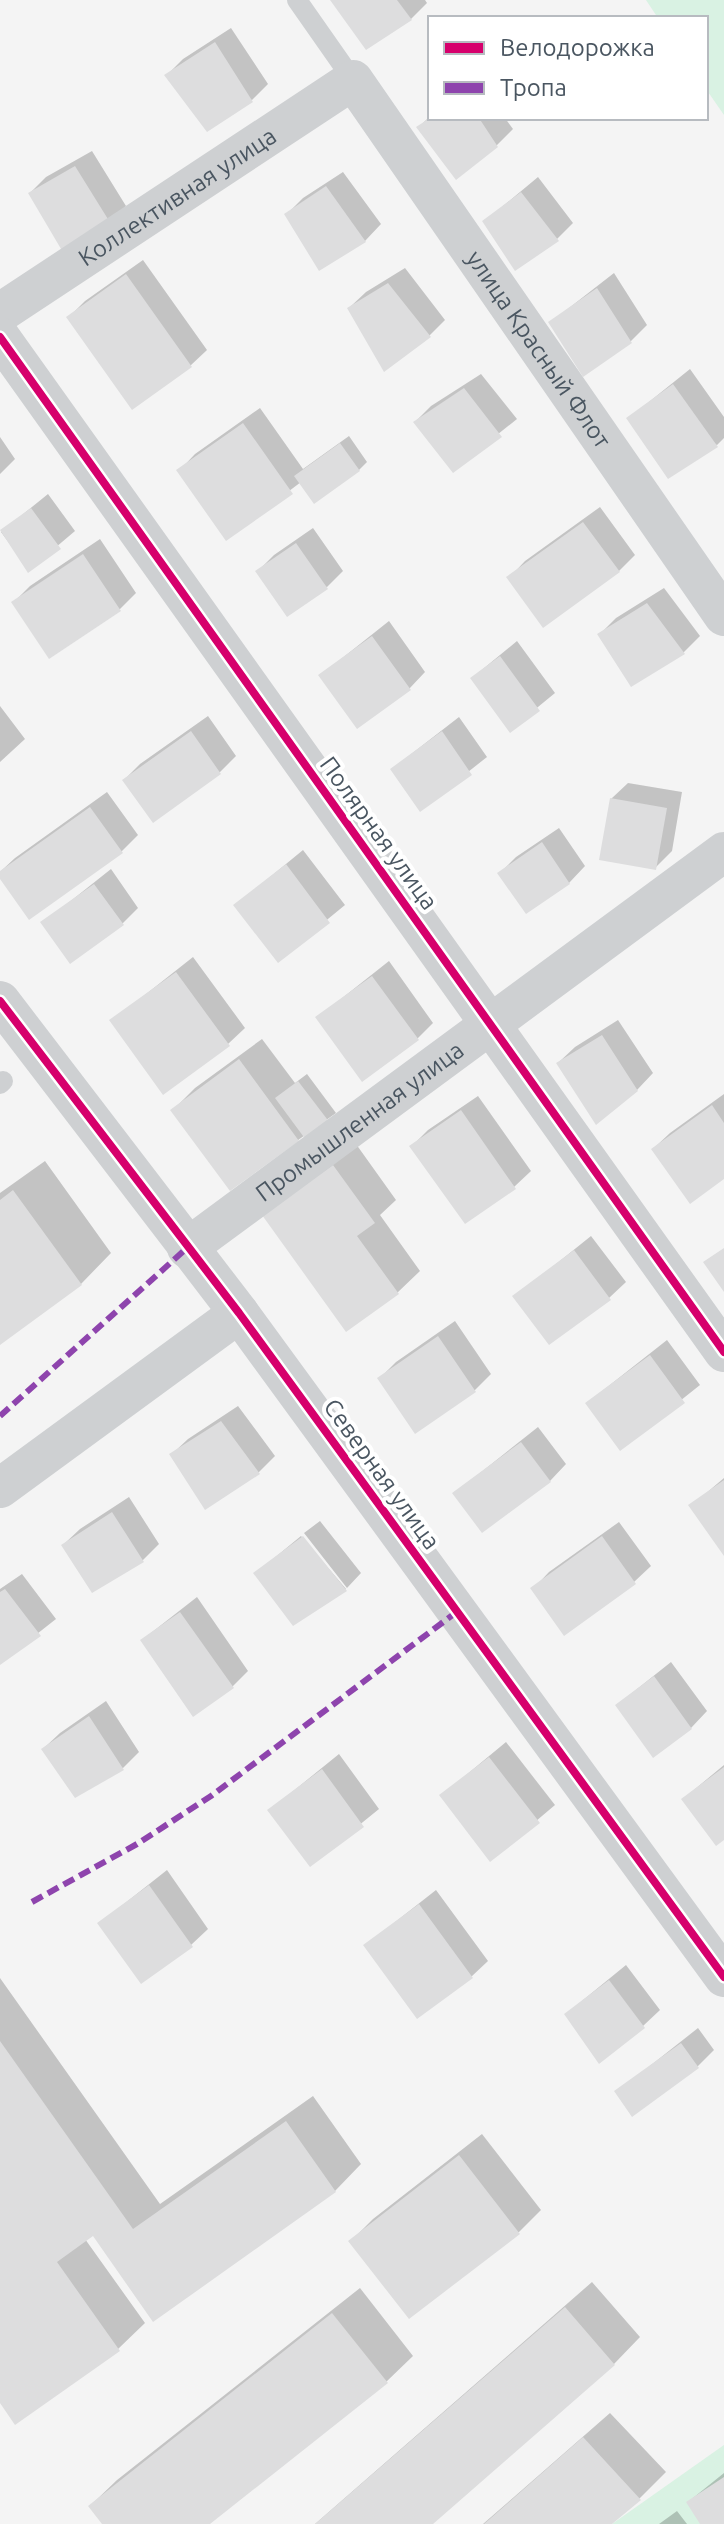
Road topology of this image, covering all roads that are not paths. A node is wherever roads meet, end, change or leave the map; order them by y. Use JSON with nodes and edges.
{"nodes":[{"id":1,"x":297,"y":0,"type":"edge"},
{"id":2,"x":353,"y":80,"type":"junction"},
{"id":3,"x":0,"y":313,"type":"edge"},
{"id":4,"x":0,"y":337,"type":"edge"},
{"id":5,"x":724,"y":616,"type":"edge"},
{"id":6,"x":724,"y":852,"type":"edge"},
{"id":7,"x":0,"y":1001,"type":"edge"},
{"id":8,"x":490,"y":1022,"type":"junction"},
{"id":9,"x":187,"y":1248,"type":"junction"},
{"id":10,"x":239,"y":1313,"type":"junction"},
{"id":11,"x":724,"y":1352,"type":"edge"},
{"id":12,"x":0,"y":1488,"type":"edge"},
{"id":13,"x":724,"y":1977,"type":"edge"}],
"edges":[{"from":1,"to":2,"type":"lane"},
{"from":2,"to":3,"type":"street","name":"Коллективная улица"},
{"from":2,"to":5,"type":"street","name":"улица Красный Флот"},
{"from":4,"to":8,"type":"street","name":"Полярная улица"},
{"from":6,"to":8,"type":"street","name":"Промышленная улица"},
{"from":7,"to":9,"type":"street","name":"Северная улица"},
{"from":8,"to":9,"type":"street","name":"Промышленная улица"},
{"from":8,"to":11,"type":"street","name":"Полярная улица"},
{"from":9,"to":10,"type":"street","name":"Северная улица"},
{"from":10,"to":12,"type":"street"},
{"from":10,"to":13,"type":"street","name":"Северная улица"}]}
